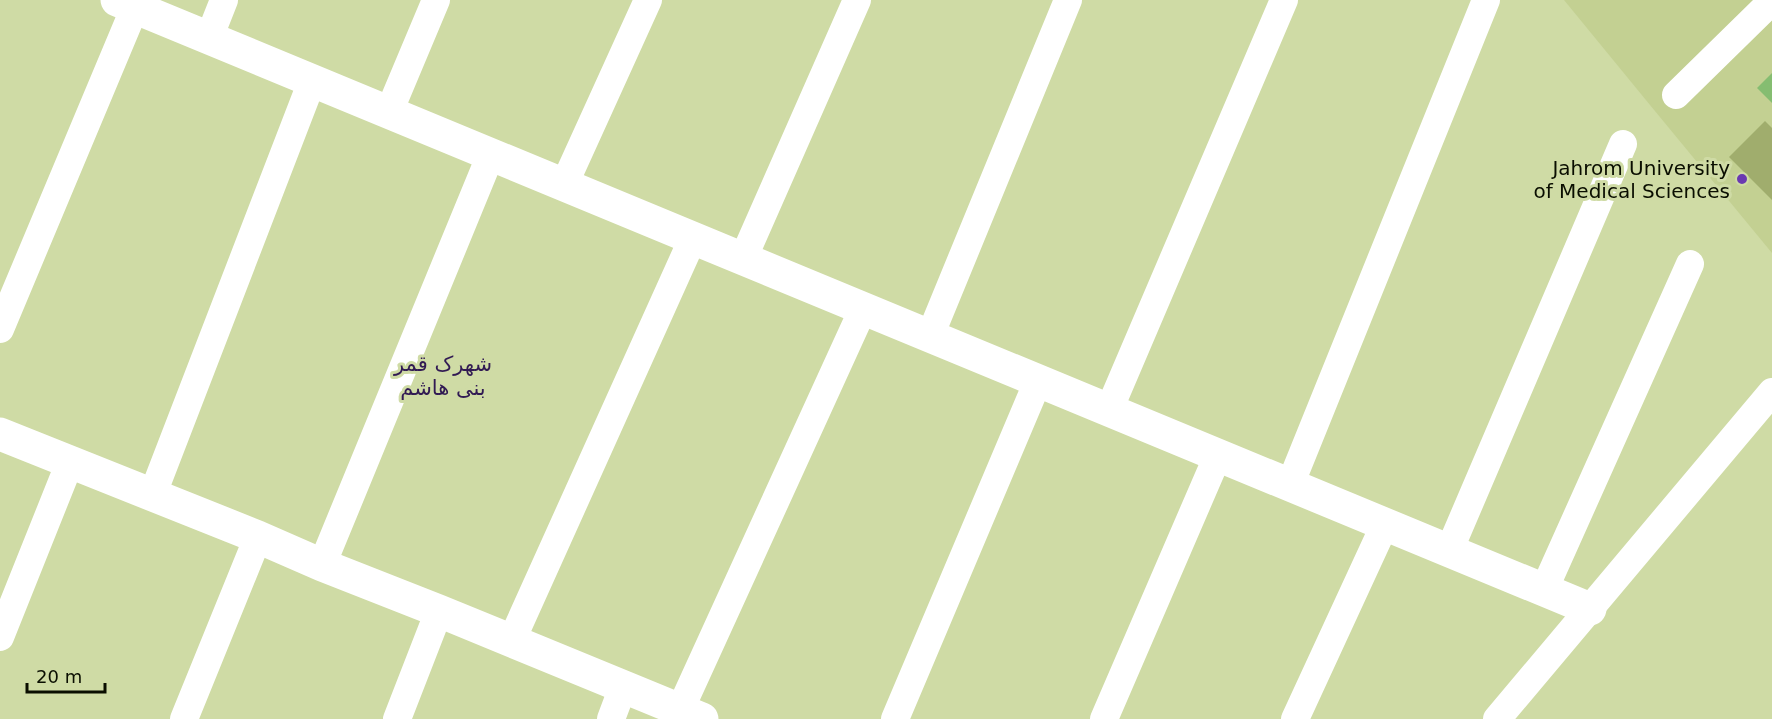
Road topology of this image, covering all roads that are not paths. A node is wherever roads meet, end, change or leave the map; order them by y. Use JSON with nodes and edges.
{"nodes":[{"id":1,"x":224,"y":0,"type":"edge"},
{"id":2,"x":436,"y":0,"type":"edge"},
{"id":3,"x":648,"y":0,"type":"edge"},
{"id":4,"x":856,"y":0,"type":"edge"},
{"id":5,"x":1068,"y":0,"type":"edge"},
{"id":6,"x":1284,"y":0,"type":"edge"},
{"id":7,"x":1486,"y":0,"type":"edge"},
{"id":8,"x":1772,"y":1,"type":"edge"},
{"id":9,"x":126,"y":4,"type":"edge"},
{"id":10,"x":209,"y":38,"type":"junction"},
{"id":11,"x":312,"y":81,"type":"junction"},
{"id":12,"x":1676,"y":94,"type":"dead end"},
{"id":13,"x":389,"y":112,"type":"junction"},
{"id":14,"x":1623,"y":144,"type":"dead end"},
{"id":15,"x":490,"y":154,"type":"junction"},
{"id":16,"x":564,"y":185,"type":"junction"},
{"id":17,"x":693,"y":238,"type":"junction"},
{"id":18,"x":744,"y":259,"type":"junction"},
{"id":19,"x":1690,"y":264,"type":"dead end"},
{"id":20,"x":863,"y":309,"type":"junction"},
{"id":21,"x":0,"y":329,"type":"edge"},
{"id":22,"x":930,"y":336,"type":"junction"},
{"id":23,"x":1038,"y":381,"type":"junction"},
{"id":24,"x":1772,"y":392,"type":"edge"},
{"id":25,"x":1109,"y":410,"type":"junction"},
{"id":26,"x":0,"y":434,"type":"edge"},
{"id":27,"x":1218,"y":455,"type":"junction"},
{"id":28,"x":70,"y":462,"type":"junction"},
{"id":29,"x":1290,"y":485,"type":"junction"},
{"id":30,"x":152,"y":496,"type":"junction"},
{"id":31,"x":1386,"y":524,"type":"junction"},
{"id":32,"x":258,"y":537,"type":"junction"},
{"id":33,"x":1449,"y":551,"type":"junction"},
{"id":34,"x":322,"y":565,"type":"junction"},
{"id":35,"x":1544,"y":590,"type":"junction"},
{"id":36,"x":1590,"y":609,"type":"junction"},
{"id":37,"x":439,"y":611,"type":"junction"},
{"id":38,"x":0,"y":637,"type":"edge"},
{"id":39,"x":511,"y":642,"type":"junction"},
{"id":40,"x":623,"y":687,"type":"junction"},
{"id":41,"x":691,"y":714,"type":"edge"},
{"id":42,"x":184,"y":719,"type":"edge"},
{"id":43,"x":397,"y":719,"type":"edge"},
{"id":44,"x":610,"y":719,"type":"edge"},
{"id":45,"x":895,"y":719,"type":"edge"},
{"id":46,"x":1104,"y":719,"type":"edge"},
{"id":47,"x":1295,"y":719,"type":"edge"},
{"id":48,"x":1497,"y":719,"type":"edge"}],
"edges":[{"from":1,"to":10,"type":"street"},
{"from":2,"to":13,"type":"street"},
{"from":3,"to":16,"type":"street"},
{"from":4,"to":18,"type":"street"},
{"from":5,"to":22,"type":"street"},
{"from":6,"to":25,"type":"street"},
{"from":7,"to":29,"type":"street"},
{"from":8,"to":12,"type":"street"},
{"from":9,"to":10,"type":"street"},
{"from":9,"to":21,"type":"street"},
{"from":10,"to":11,"type":"street"},
{"from":11,"to":13,"type":"street"},
{"from":11,"to":30,"type":"street"},
{"from":13,"to":15,"type":"street"},
{"from":14,"to":33,"type":"street"},
{"from":15,"to":16,"type":"street"},
{"from":15,"to":34,"type":"street"},
{"from":16,"to":17,"type":"street"},
{"from":17,"to":18,"type":"street"},
{"from":17,"to":39,"type":"street"},
{"from":18,"to":20,"type":"street"},
{"from":19,"to":35,"type":"street"},
{"from":20,"to":22,"type":"street"},
{"from":20,"to":41,"type":"street"},
{"from":22,"to":23,"type":"street"},
{"from":23,"to":25,"type":"street"},
{"from":23,"to":45,"type":"street"},
{"from":24,"to":36,"type":"street"},
{"from":25,"to":27,"type":"street"},
{"from":26,"to":28,"type":"street"},
{"from":27,"to":29,"type":"street"},
{"from":27,"to":46,"type":"street"},
{"from":28,"to":30,"type":"street"},
{"from":28,"to":38,"type":"street"},
{"from":29,"to":31,"type":"street"},
{"from":30,"to":32,"type":"street"},
{"from":31,"to":33,"type":"street"},
{"from":31,"to":47,"type":"street"},
{"from":32,"to":34,"type":"street"},
{"from":32,"to":42,"type":"street"},
{"from":33,"to":35,"type":"street"},
{"from":34,"to":37,"type":"street"},
{"from":35,"to":36,"type":"street"},
{"from":36,"to":48,"type":"street"},
{"from":37,"to":39,"type":"street"},
{"from":37,"to":43,"type":"street"},
{"from":39,"to":40,"type":"street"},
{"from":40,"to":41,"type":"street"},
{"from":40,"to":44,"type":"street"}]}
